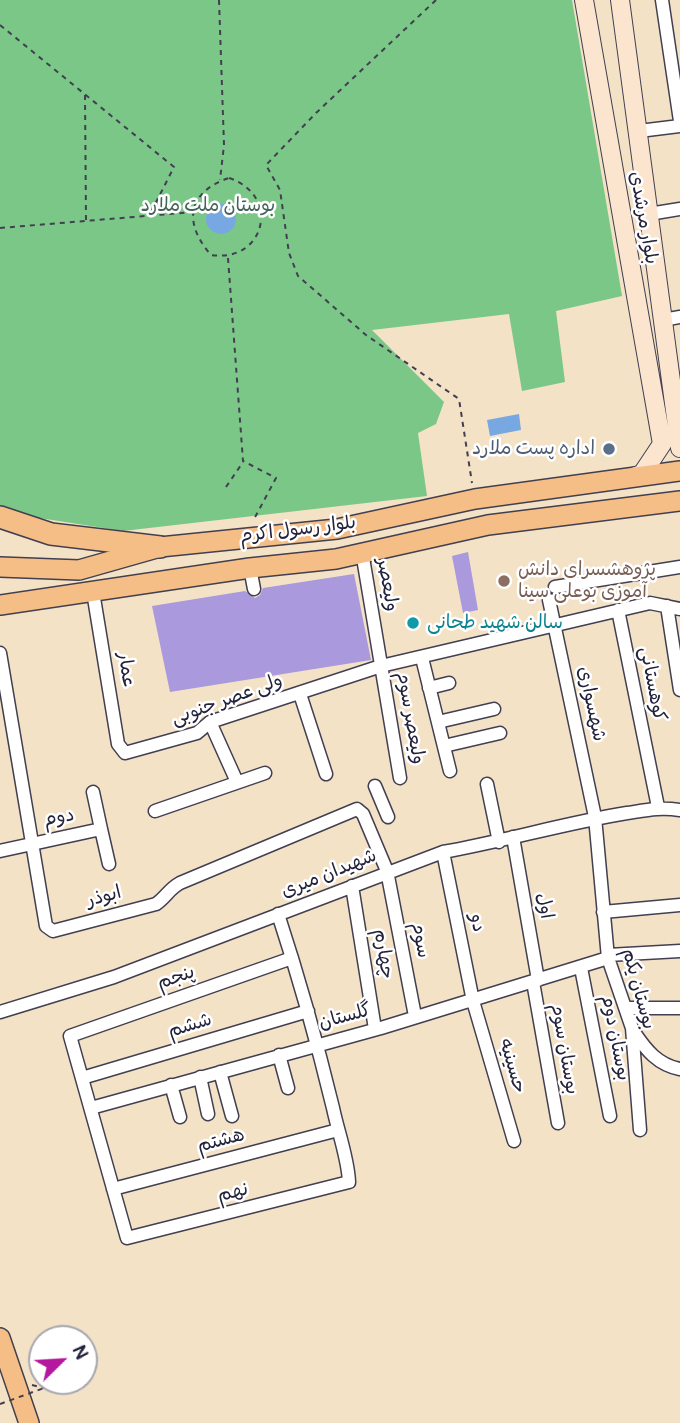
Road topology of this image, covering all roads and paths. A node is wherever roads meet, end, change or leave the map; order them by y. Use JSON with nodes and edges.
{"nodes":[{"id":1,"x":219,"y":0,"type":"edge"},
{"id":2,"x":436,"y":0,"type":"edge"},
{"id":3,"x":584,"y":0,"type":"edge"},
{"id":4,"x":662,"y":0,"type":"edge"},
{"id":5,"x":624,"y":1,"type":"edge"},
{"id":6,"x":0,"y":25,"type":"edge"},
{"id":7,"x":675,"y":47,"type":"edge"},
{"id":8,"x":85,"y":94,"type":"junction"},
{"id":9,"x":680,"y":123,"type":"edge"},
{"id":10,"x":639,"y":131,"type":"junction"},
{"id":11,"x":220,"y":181,"type":"junction"},
{"id":12,"x":680,"y":209,"type":"edge"},
{"id":13,"x":194,"y":212,"type":"junction"},
{"id":14,"x":649,"y":214,"type":"junction"},
{"id":15,"x":149,"y":216,"type":"junction"},
{"id":16,"x":86,"y":221,"type":"junction"},
{"id":17,"x":0,"y":228,"type":"edge"},
{"id":18,"x":228,"y":258,"type":"junction"},
{"id":19,"x":639,"y":314,"type":"junction"},
{"id":20,"x":671,"y":318,"type":"edge"},
{"id":21,"x":646,"y":361,"type":"junction"},
{"id":22,"x":672,"y":367,"type":"edge"},
{"id":23,"x":677,"y":404,"type":"edge"},
{"id":24,"x":674,"y":446,"type":"edge"},
{"id":25,"x":243,"y":461,"type":"junction"},
{"id":26,"x":680,"y":471,"type":"edge"},
{"id":27,"x":626,"y":479,"type":"junction"},
{"id":28,"x":226,"y":487,"type":"dead end"},
{"id":29,"x":475,"y":499,"type":"junction"},
{"id":30,"x":680,"y":501,"type":"edge"},
{"id":31,"x":416,"y":509,"type":"junction"},
{"id":32,"x":0,"y":517,"type":"edge"},
{"id":33,"x":488,"y":525,"type":"junction"},
{"id":34,"x":337,"y":529,"type":"junction"},
{"id":35,"x":245,"y":536,"type":"junction"},
{"id":36,"x":160,"y":547,"type":"junction"},
{"id":37,"x":362,"y":552,"type":"junction"},
{"id":38,"x":335,"y":559,"type":"junction"},
{"id":39,"x":0,"y":567,"type":"edge"},
{"id":40,"x":680,"y":567,"type":"edge"},
{"id":41,"x":250,"y":568,"type":"junction"},
{"id":42,"x":555,"y":587,"type":"dead end"},
{"id":43,"x":254,"y":590,"type":"dead end"},
{"id":44,"x":93,"y":592,"type":"junction"},
{"id":45,"x":549,"y":600,"type":"dead end"},
{"id":46,"x":0,"y":605,"type":"edge"},
{"id":47,"x":673,"y":607,"type":"edge"},
{"id":48,"x":618,"y":610,"type":"junction"},
{"id":49,"x":555,"y":627,"type":"junction"},
{"id":50,"x":0,"y":653,"type":"edge"},
{"id":51,"x":422,"y":658,"type":"junction"},
{"id":52,"x":381,"y":666,"type":"junction"},
{"id":53,"x":449,"y":683,"type":"dead end"},
{"id":54,"x":429,"y":688,"type":"junction"},
{"id":55,"x":680,"y":690,"type":"edge"},
{"id":56,"x":299,"y":694,"type":"junction"},
{"id":57,"x":494,"y":709,"type":"dead end"},
{"id":58,"x":210,"y":722,"type":"junction"},
{"id":59,"x":438,"y":722,"type":"junction"},
{"id":60,"x":500,"y":733,"type":"dead end"},
{"id":61,"x":444,"y":746,"type":"junction"},
{"id":62,"x":125,"y":753,"type":"joint"},
{"id":63,"x":450,"y":771,"type":"dead end"},
{"id":64,"x":265,"y":773,"type":"dead end"},
{"id":65,"x":326,"y":774,"type":"dead end"},
{"id":66,"x":400,"y":778,"type":"dead end"},
{"id":67,"x":237,"y":782,"type":"junction"},
{"id":68,"x":487,"y":784,"type":"dead end"},
{"id":69,"x":375,"y":786,"type":"dead end"},
{"id":70,"x":93,"y":792,"type":"dead end"},
{"id":71,"x":657,"y":807,"type":"junction"},
{"id":72,"x":680,"y":810,"type":"edge"},
{"id":73,"x":155,"y":811,"type":"dead end"},
{"id":74,"x":363,"y":814,"type":"junction"},
{"id":75,"x":595,"y":817,"type":"junction"},
{"id":76,"x":102,"y":829,"type":"junction"},
{"id":77,"x":513,"y":837,"type":"junction"},
{"id":78,"x":499,"y":842,"type":"junction"},
{"id":79,"x":30,"y":843,"type":"junction"},
{"id":80,"x":0,"y":850,"type":"edge"},
{"id":81,"x":443,"y":852,"type":"junction"},
{"id":82,"x":109,"y":864,"type":"dead end"},
{"id":83,"x":387,"y":871,"type":"junction"},
{"id":84,"x":352,"y":886,"type":"junction"},
{"id":85,"x":680,"y":905,"type":"edge"},
{"id":86,"x":603,"y":912,"type":"junction"},
{"id":87,"x":278,"y":914,"type":"junction"},
{"id":88,"x":680,"y":951,"type":"edge"},
{"id":89,"x":608,"y":957,"type":"junction"},
{"id":90,"x":292,"y":958,"type":"junction"},
{"id":91,"x":581,"y":968,"type":"junction"},
{"id":92,"x":535,"y":981,"type":"junction"},
{"id":93,"x":473,"y":1001,"type":"junction"},
{"id":94,"x":626,"y":1008,"type":"junction"},
{"id":95,"x":680,"y":1008,"type":"edge"},
{"id":96,"x":309,"y":1011,"type":"junction"},
{"id":97,"x":0,"y":1012,"type":"edge"},
{"id":98,"x":415,"y":1017,"type":"junction"},
{"id":99,"x":632,"y":1028,"type":"junction"},
{"id":100,"x":375,"y":1029,"type":"junction"},
{"id":101,"x":318,"y":1045,"type":"junction"},
{"id":102,"x":279,"y":1055,"type":"junction"},
{"id":103,"x":680,"y":1069,"type":"edge"},
{"id":104,"x":219,"y":1072,"type":"junction"},
{"id":105,"x":200,"y":1077,"type":"junction"},
{"id":106,"x":82,"y":1078,"type":"junction"},
{"id":107,"x":171,"y":1085,"type":"junction"},
{"id":108,"x":288,"y":1088,"type":"dead end"},
{"id":109,"x":91,"y":1108,"type":"junction"},
{"id":110,"x":208,"y":1114,"type":"dead end"},
{"id":111,"x":232,"y":1116,"type":"dead end"},
{"id":112,"x":610,"y":1116,"type":"dead end"},
{"id":113,"x":180,"y":1117,"type":"dead end"},
{"id":114,"x":558,"y":1123,"type":"dead end"},
{"id":115,"x":338,"y":1130,"type":"junction"},
{"id":116,"x":640,"y":1130,"type":"dead end"},
{"id":117,"x":514,"y":1141,"type":"dead end"},
{"id":118,"x":114,"y":1189,"type":"junction"},
{"id":119,"x":0,"y":1338,"type":"edge"},
{"id":120,"x":28,"y":1394,"type":"edge"},
{"id":121,"x":0,"y":1404,"type":"edge"},
{"id":122,"x":29,"y":1423,"type":"edge"}],
"edges":[{"from":1,"to":11,"type":"path"},
{"from":2,"to":29,"type":"path"},
{"from":3,"to":19,"type":"main road","name":"بلوار مرشدی"},
{"from":4,"to":7,"type":"street"},
{"from":5,"to":10,"type":"main road","name":"بلوار مرشدی"},
{"from":6,"to":8,"type":"path"},
{"from":7,"to":9,"type":"street"},
{"from":8,"to":15,"type":"path"},
{"from":8,"to":16,"type":"path"},
{"from":9,"to":10,"type":"street"},
{"from":10,"to":14,"type":"main road","name":"بلوار مرشدی"},
{"from":11,"to":13,"type":"path"},
{"from":11,"to":18,"type":"path"},
{"from":12,"to":14,"type":"street"},
{"from":13,"to":15,"type":"path"},
{"from":13,"to":18,"type":"path"},
{"from":14,"to":20,"type":"main road","name":"بلوار مرشدی"},
{"from":15,"to":16,"type":"path"},
{"from":16,"to":17,"type":"path"},
{"from":18,"to":25,"type":"path"},
{"from":19,"to":20,"type":"main road"},
{"from":19,"to":21,"type":"main road","name":"بلوار مرشدی"},
{"from":20,"to":22,"type":"main road","name":"بلوار مرشدی"},
{"from":21,"to":22,"type":"main road"},
{"from":21,"to":24,"type":"main road","name":"بلوار مرشدی"},
{"from":22,"to":23,"type":"main road","name":"بلوار مرشدی"},
{"from":23,"to":24,"type":"main road","name":"بلوار مرشدی"},
{"from":24,"to":27,"type":"main road"},
{"from":25,"to":28,"type":"path"},
{"from":25,"to":35,"type":"path"},
{"from":26,"to":27,"type":"main road","name":"بلوار رسول اکرم"},
{"from":27,"to":29,"type":"main road","name":"بلوار رسول اکرم"},
{"from":29,"to":31,"type":"main road","name":"بلوار رسول اکرم"},
{"from":30,"to":33,"type":"main road","name":"بلوار رسول اکرم"},
{"from":31,"to":33,"type":"main road"},
{"from":31,"to":34,"type":"main road","name":"بلوار رسول اکرم"},
{"from":32,"to":36,"type":"highway"},
{"from":33,"to":37,"type":"main road","name":"بلوار رسول اکرم"},
{"from":34,"to":35,"type":"main road","name":"بلوار رسول اکرم"},
{"from":34,"to":38,"type":"main road"},
{"from":35,"to":36,"type":"main road","name":"بلوار رسول اکرم"},
{"from":36,"to":39,"type":"main road","name":"بلوار رسول اکرم"},
{"from":37,"to":38,"type":"main road","name":"بلوار رسول اکرم"},
{"from":37,"to":52,"type":"street","name":"ولیعصر"},
{"from":38,"to":41,"type":"main road","name":"بلوار رسول اکرم"},
{"from":40,"to":42,"type":"street"},
{"from":41,"to":43,"type":"street"},
{"from":41,"to":44,"type":"main road","name":"بلوار رسول اکرم"},
{"from":44,"to":46,"type":"main road","name":"بلوار رسول اکرم"},
{"from":44,"to":62,"type":"street","name":"عمار"},
{"from":45,"to":49,"type":"street","name":"شهسواری"},
{"from":47,"to":48,"type":"street","name":"ولی عصر جنوبی"},
{"from":47,"to":55,"type":"street"},
{"from":48,"to":49,"type":"street","name":"ولی عصر جنوبی"},
{"from":48,"to":71,"type":"street","name":"کوهستانی"},
{"from":49,"to":51,"type":"street","name":"ولی عصر جنوبی"},
{"from":49,"to":75,"type":"street","name":"شهسواری"},
{"from":50,"to":79,"type":"street","name":"ابوذر"},
{"from":51,"to":52,"type":"street","name":"ولی عصر جنوبی"},
{"from":51,"to":54,"type":"street"},
{"from":52,"to":56,"type":"street","name":"ولی عصر جنوبی"},
{"from":52,"to":66,"type":"street","name":"ولیعصر سوم"},
{"from":53,"to":54,"type":"street"},
{"from":54,"to":59,"type":"street"},
{"from":56,"to":58,"type":"street","name":"ولی عصر جنوبی"},
{"from":56,"to":65,"type":"street"},
{"from":57,"to":59,"type":"street"},
{"from":58,"to":62,"type":"street","name":"ولی عصر جنوبی"},
{"from":58,"to":67,"type":"street"},
{"from":59,"to":61,"type":"street"},
{"from":60,"to":61,"type":"street"},
{"from":61,"to":63,"type":"street"},
{"from":64,"to":67,"type":"street"},
{"from":67,"to":73,"type":"street"},
{"from":68,"to":78,"type":"street"},
{"from":69,"to":74,"type":"street"},
{"from":70,"to":76,"type":"street"},
{"from":71,"to":72,"type":"street","name":"شهیدان میری"},
{"from":71,"to":75,"type":"street","name":"شهیدان میری"},
{"from":74,"to":79,"type":"street","name":"ابوذر"},
{"from":74,"to":83,"type":"street"},
{"from":75,"to":77,"type":"street","name":"شهیدان میری"},
{"from":75,"to":86,"type":"street","name":"بوستان یکم"},
{"from":76,"to":79,"type":"street","name":"دوم"},
{"from":76,"to":82,"type":"street","name":"دوم"},
{"from":77,"to":78,"type":"street","name":"شهیدان میری"},
{"from":77,"to":92,"type":"street","name":"اول"},
{"from":78,"to":81,"type":"street","name":"شهیدان میری"},
{"from":79,"to":80,"type":"street"},
{"from":81,"to":83,"type":"street","name":"شهیدان میری"},
{"from":81,"to":93,"type":"street","name":"دو"},
{"from":83,"to":84,"type":"street","name":"شهیدان میری"},
{"from":83,"to":98,"type":"street","name":"سوم"},
{"from":84,"to":87,"type":"street","name":"شهیدان میری"},
{"from":84,"to":100,"type":"street","name":"چهارم"},
{"from":85,"to":86,"type":"street"},
{"from":86,"to":89,"type":"street","name":"بوستان یکم"},
{"from":87,"to":90,"type":"street"},
{"from":87,"to":97,"type":"street","name":"شهیدان میری"},
{"from":88,"to":89,"type":"street","name":"گلستان"},
{"from":89,"to":91,"type":"street","name":"گلستان"},
{"from":89,"to":94,"type":"street","name":"بوستان یکم"},
{"from":90,"to":96,"type":"street"},
{"from":90,"to":106,"type":"street","name":"پنجم"},
{"from":91,"to":92,"type":"street","name":"گلستان"},
{"from":91,"to":112,"type":"street","name":"بوستان دوم"},
{"from":92,"to":93,"type":"street","name":"گلستان"},
{"from":92,"to":114,"type":"street","name":"بوستان سوم"},
{"from":93,"to":98,"type":"street","name":"گلستان"},
{"from":93,"to":117,"type":"street","name":"حسینیه"},
{"from":94,"to":95,"type":"street"},
{"from":94,"to":99,"type":"street","name":"بوستان یکم"},
{"from":96,"to":101,"type":"street"},
{"from":96,"to":106,"type":"street","name":"ششم"},
{"from":98,"to":100,"type":"street","name":"گلستان"},
{"from":99,"to":103,"type":"street"},
{"from":99,"to":116,"type":"street","name":"بوستان یکم"},
{"from":100,"to":101,"type":"street","name":"گلستان"},
{"from":101,"to":102,"type":"street","name":"گلستان"},
{"from":101,"to":115,"type":"street"},
{"from":102,"to":104,"type":"street","name":"گلستان"},
{"from":102,"to":108,"type":"street"},
{"from":104,"to":105,"type":"street","name":"گلستان"},
{"from":104,"to":111,"type":"street"},
{"from":105,"to":107,"type":"street","name":"گلستان"},
{"from":105,"to":110,"type":"street"},
{"from":106,"to":109,"type":"street"},
{"from":107,"to":109,"type":"street","name":"گلستان"},
{"from":107,"to":113,"type":"street"},
{"from":109,"to":118,"type":"street"},
{"from":115,"to":118,"type":"street","name":"هشتم"},
{"from":115,"to":118,"type":"street","name":"نهم"},
{"from":119,"to":122,"type":"main road"},
{"from":120,"to":121,"type":"path","bridge":true}]}
